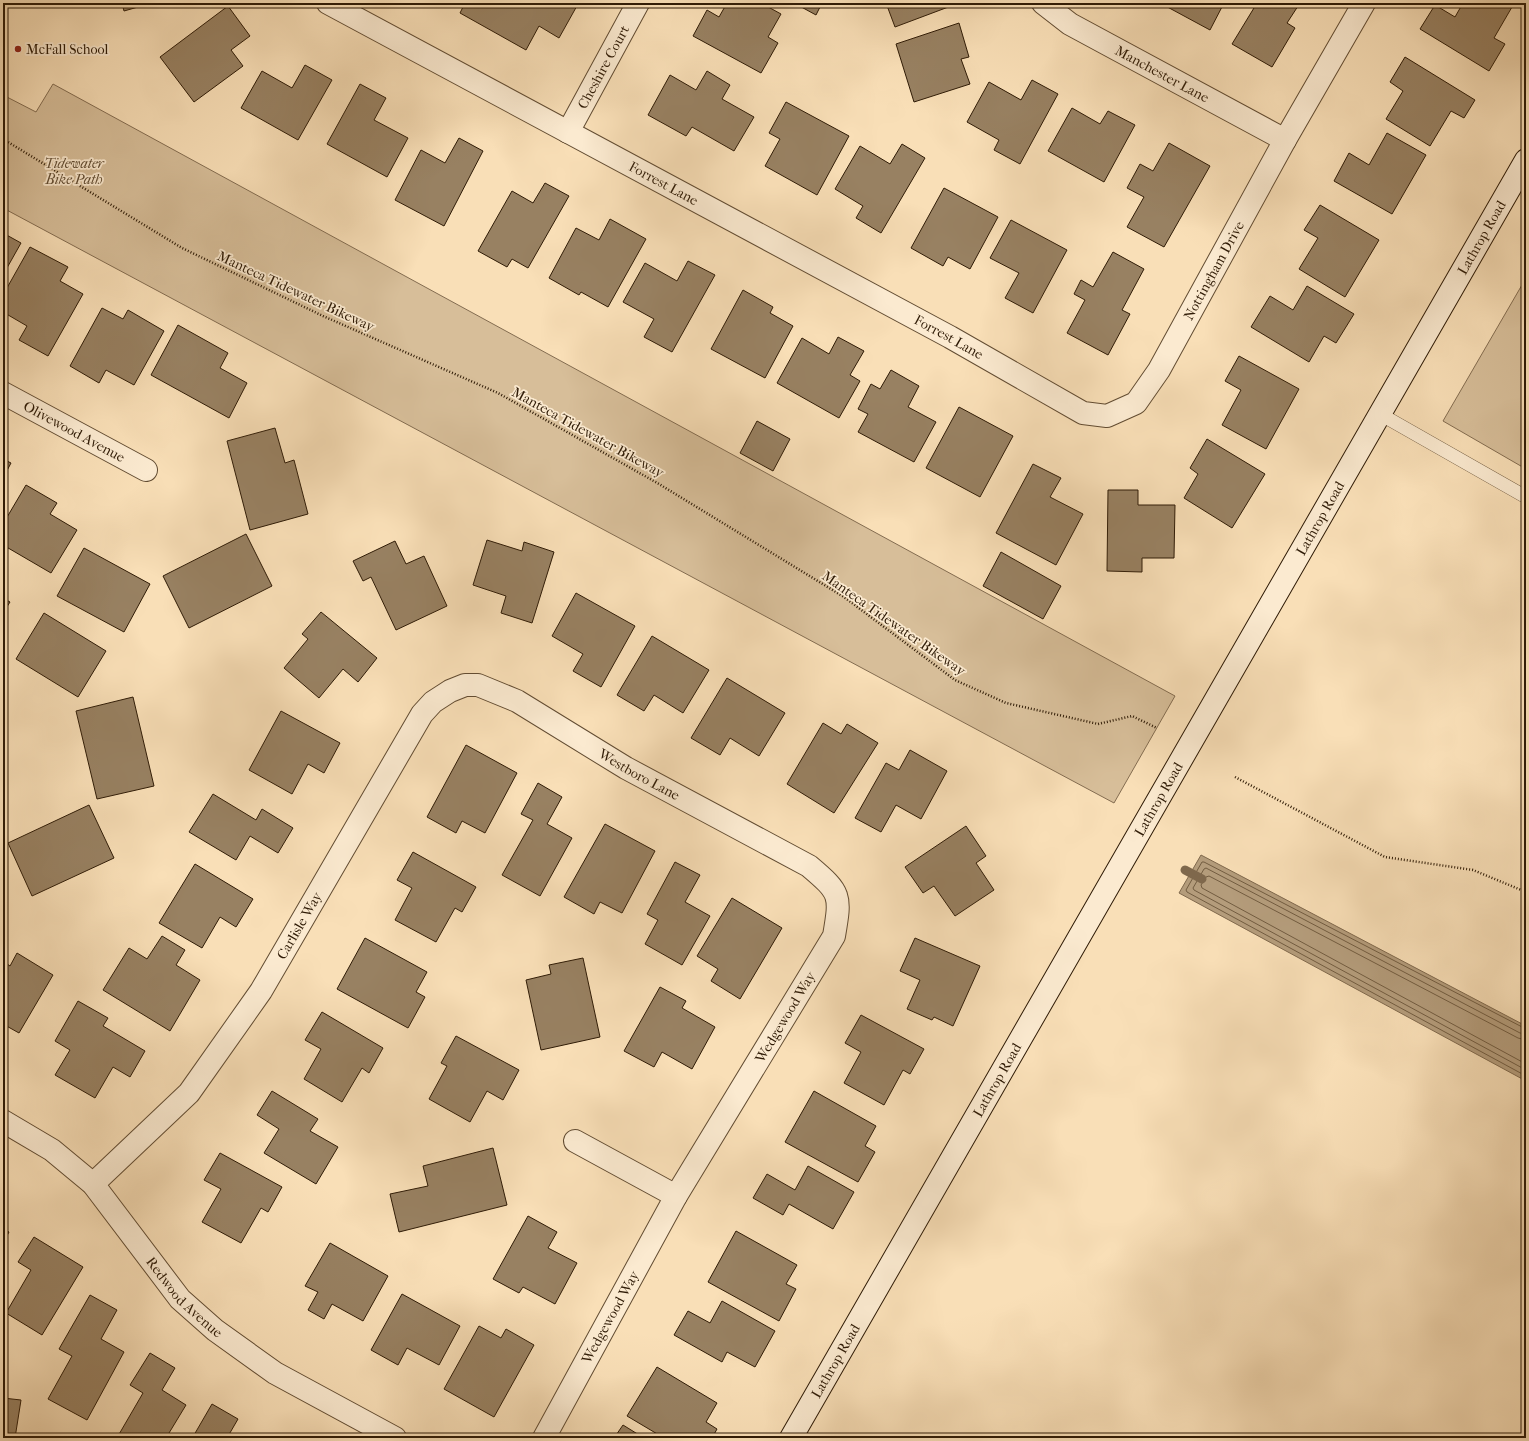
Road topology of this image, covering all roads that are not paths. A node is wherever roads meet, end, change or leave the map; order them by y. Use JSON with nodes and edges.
{"nodes":[{"id":1,"x":328,"y":3,"type":"edge"},
{"id":2,"x":638,"y":3,"type":"edge"},
{"id":3,"x":1043,"y":3,"type":"edge"},
{"id":4,"x":1364,"y":3,"type":"edge"},
{"id":5,"x":568,"y":132,"type":"junction"},
{"id":6,"x":1285,"y":140,"type":"junction"},
{"id":7,"x":1526,"y":160,"type":"edge"},
{"id":8,"x":1000,"y":365,"type":"joint"},
{"id":9,"x":3,"y":393,"type":"edge"},
{"id":10,"x":1380,"y":414,"type":"junction"},
{"id":11,"x":146,"y":470,"type":"dead end"},
{"id":12,"x":1526,"y":497,"type":"edge"},
{"id":13,"x":500,"y":694,"type":"joint"},
{"id":14,"x":780,"y":850,"type":"joint"},
{"id":15,"x":3,"y":1121,"type":"edge"},
{"id":16,"x":576,"y":1141,"type":"dead end"},
{"id":17,"x":93,"y":1184,"type":"junction"},
{"id":18,"x":676,"y":1196,"type":"junction"},
{"id":19,"x":395,"y":1438,"type":"edge"},
{"id":20,"x":544,"y":1438,"type":"edge"},
{"id":21,"x":791,"y":1438,"type":"edge"}],
"edges":[{"from":1,"to":5,"type":"street","name":"Forrest Lane"},
{"from":2,"to":5,"type":"street","name":"Cheshire Court"},
{"from":3,"to":6,"type":"street","name":"Manchester Lane"},
{"from":4,"to":6,"type":"street","name":"Nottingham Drive"},
{"from":5,"to":8,"type":"street","name":"Forrest Lane"},
{"from":6,"to":8,"type":"street","name":"Nottingham Drive"},
{"from":7,"to":10,"type":"street","name":"Lathrop Road"},
{"from":9,"to":11,"type":"street","name":"Olivewood Avenue"},
{"from":10,"to":12,"type":"lane"},
{"from":10,"to":21,"type":"street","name":"Lathrop Road"},
{"from":13,"to":14,"type":"street","name":"Westboro Lane"},
{"from":13,"to":17,"type":"street","name":"Carlisle Way"},
{"from":14,"to":18,"type":"street","name":"Wedgewood Way"},
{"from":15,"to":17,"type":"street","name":"Redwood Avenue"},
{"from":16,"to":18,"type":"street"},
{"from":17,"to":19,"type":"street","name":"Redwood Avenue"},
{"from":18,"to":20,"type":"street","name":"Wedgewood Way"}]}
